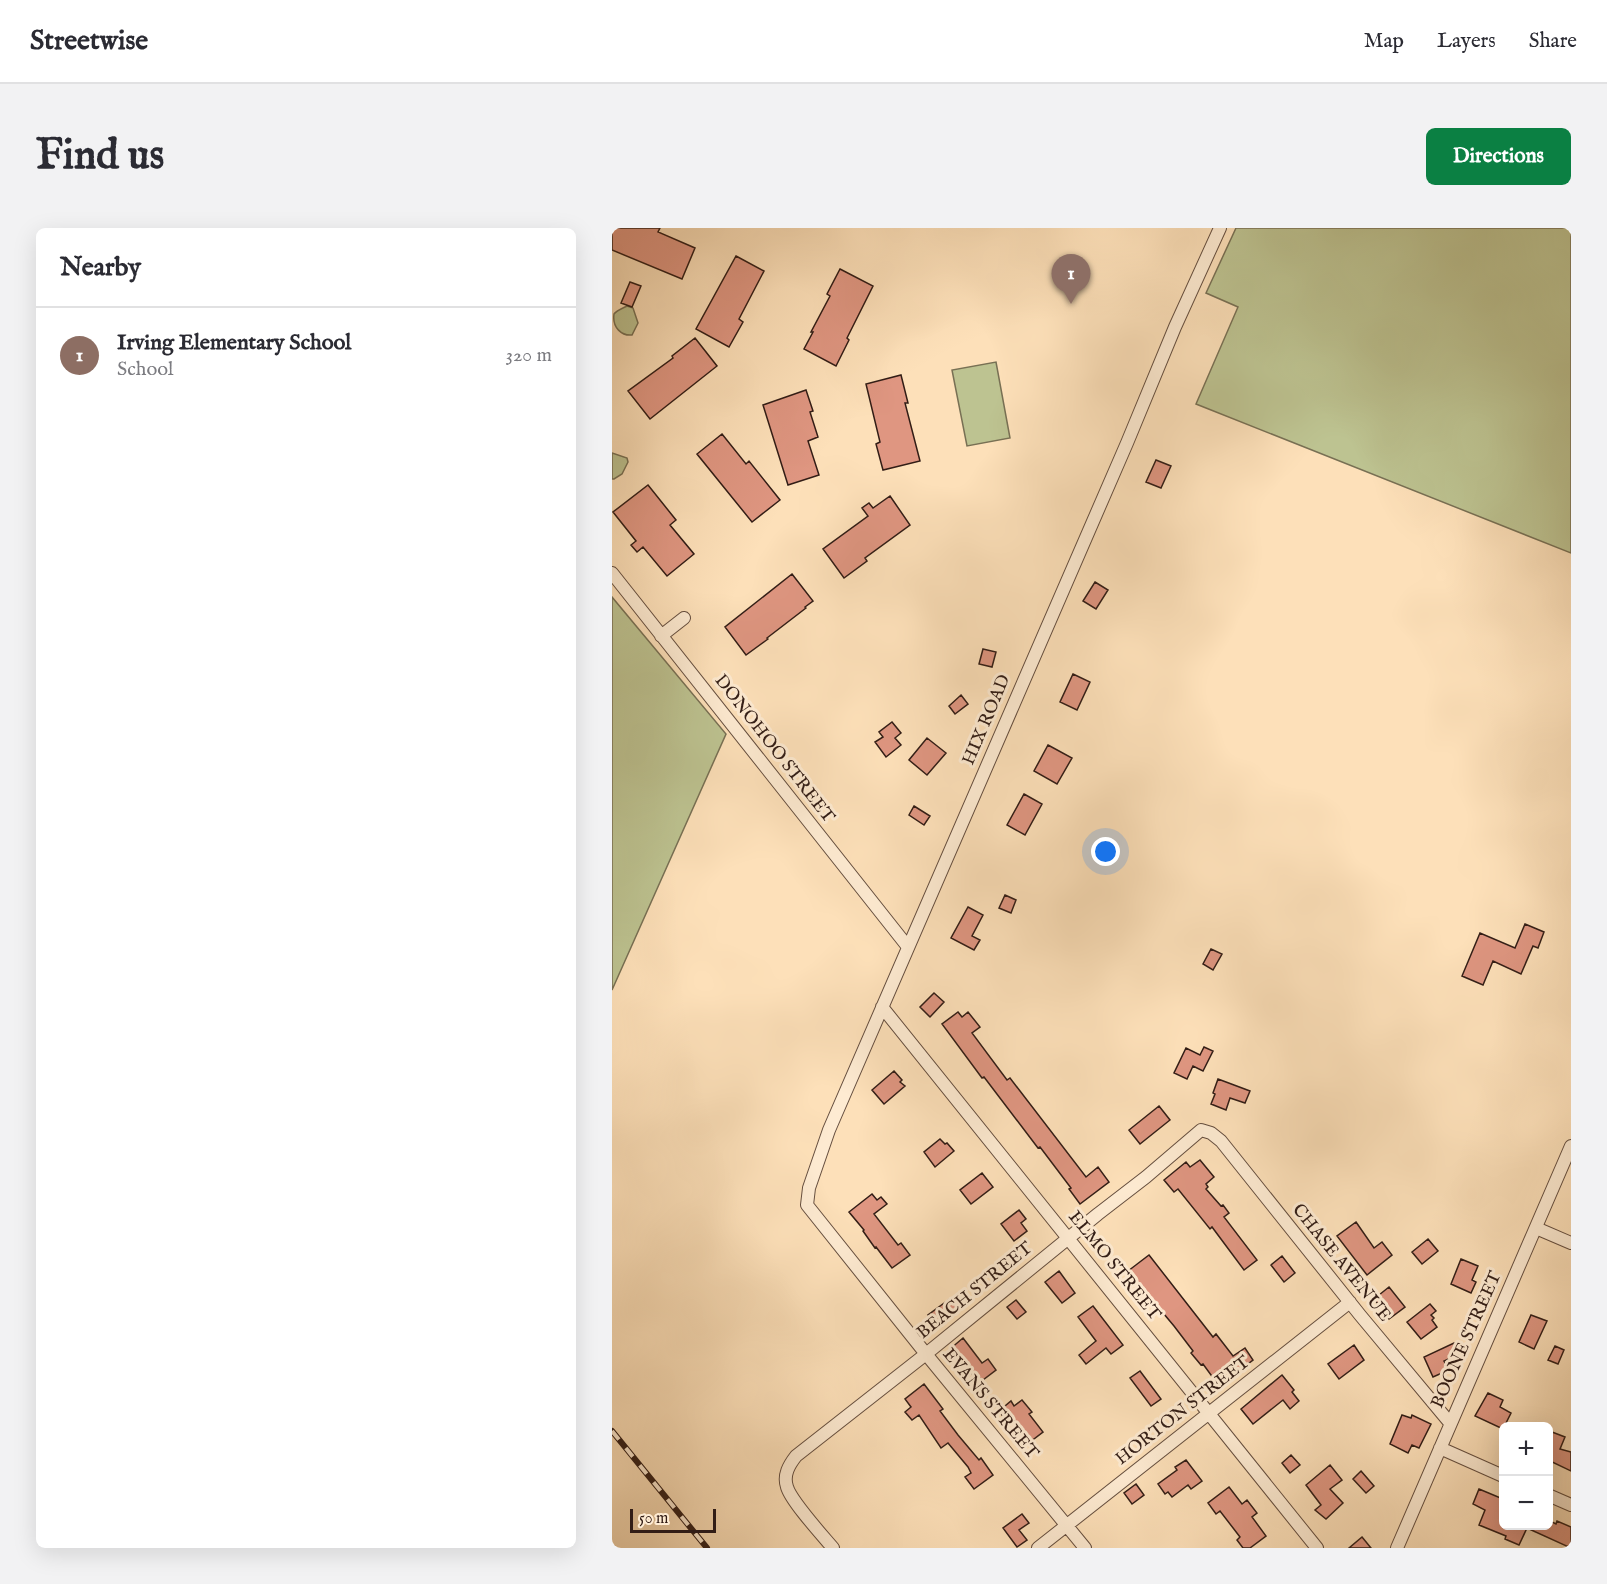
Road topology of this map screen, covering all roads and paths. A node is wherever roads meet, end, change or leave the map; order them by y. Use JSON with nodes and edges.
{"nodes":[{"id":1,"x":1220,"y":228,"type":"edge"},
{"id":2,"x":612,"y":573,"type":"edge"},
{"id":3,"x":684,"y":618,"type":"dead end"},
{"id":4,"x":662,"y":636,"type":"junction"},
{"id":5,"x":908,"y":946,"type":"junction"},
{"id":6,"x":882,"y":1007,"type":"junction"},
{"id":7,"x":1201,"y":1130,"type":"joint"},
{"id":8,"x":1571,"y":1146,"type":"edge"},
{"id":9,"x":823,"y":1226,"type":"joint"},
{"id":10,"x":1536,"y":1228,"type":"junction"},
{"id":11,"x":1069,"y":1238,"type":"junction"},
{"id":12,"x":1571,"y":1243,"type":"edge"},
{"id":13,"x":1350,"y":1302,"type":"junction"},
{"id":14,"x":926,"y":1354,"type":"junction"},
{"id":15,"x":1209,"y":1414,"type":"junction"},
{"id":16,"x":1450,"y":1423,"type":"junction"},
{"id":17,"x":1440,"y":1448,"type":"junction"},
{"id":18,"x":1499,"y":1474,"type":"edge"},
{"id":19,"x":1553,"y":1497,"type":"edge"},
{"id":20,"x":1571,"y":1505,"type":"edge"},
{"id":21,"x":1067,"y":1525,"type":"junction"},
{"id":22,"x":833,"y":1548,"type":"edge"},
{"id":23,"x":1038,"y":1548,"type":"edge"},
{"id":24,"x":1085,"y":1548,"type":"edge"},
{"id":25,"x":1317,"y":1548,"type":"edge"},
{"id":26,"x":1397,"y":1548,"type":"edge"}],
"edges":[{"from":1,"to":5,"type":"street","name":"HIX ROAD"},
{"from":2,"to":4,"type":"street","name":"DONOHOO STREET"},
{"from":3,"to":4,"type":"street"},
{"from":4,"to":5,"type":"street","name":"DONOHOO STREET"},
{"from":5,"to":6,"type":"street","name":"HIX ROAD"},
{"from":6,"to":9,"type":"street","name":"HIX ROAD"},
{"from":6,"to":11,"type":"street","name":"ELMO STREET"},
{"from":7,"to":11,"type":"street","name":"BEACH STREET"},
{"from":7,"to":13,"type":"street","name":"CHASE AVENUE"},
{"from":8,"to":10,"type":"street","name":"BOONE STREET"},
{"from":9,"to":14,"type":"street","name":"EVANS STREET"},
{"from":10,"to":12,"type":"street"},
{"from":10,"to":16,"type":"street","name":"BOONE STREET"},
{"from":11,"to":14,"type":"street","name":"BEACH STREET"},
{"from":11,"to":15,"type":"street","name":"ELMO STREET"},
{"from":13,"to":15,"type":"street","name":"HORTON STREET"},
{"from":13,"to":16,"type":"street","name":"CHASE AVENUE"},
{"from":14,"to":21,"type":"street","name":"EVANS STREET"},
{"from":14,"to":22,"type":"street","name":"BEACH STREET"},
{"from":15,"to":21,"type":"street","name":"HORTON STREET"},
{"from":15,"to":25,"type":"street","name":"ELMO STREET"},
{"from":16,"to":17,"type":"street","name":"BOONE STREET"},
{"from":17,"to":18,"type":"street"},
{"from":17,"to":26,"type":"street","name":"BOONE STREET"},
{"from":19,"to":20,"type":"street"},
{"from":21,"to":23,"type":"street","name":"HORTON STREET"},
{"from":21,"to":24,"type":"street","name":"EVANS STREET"}]}
